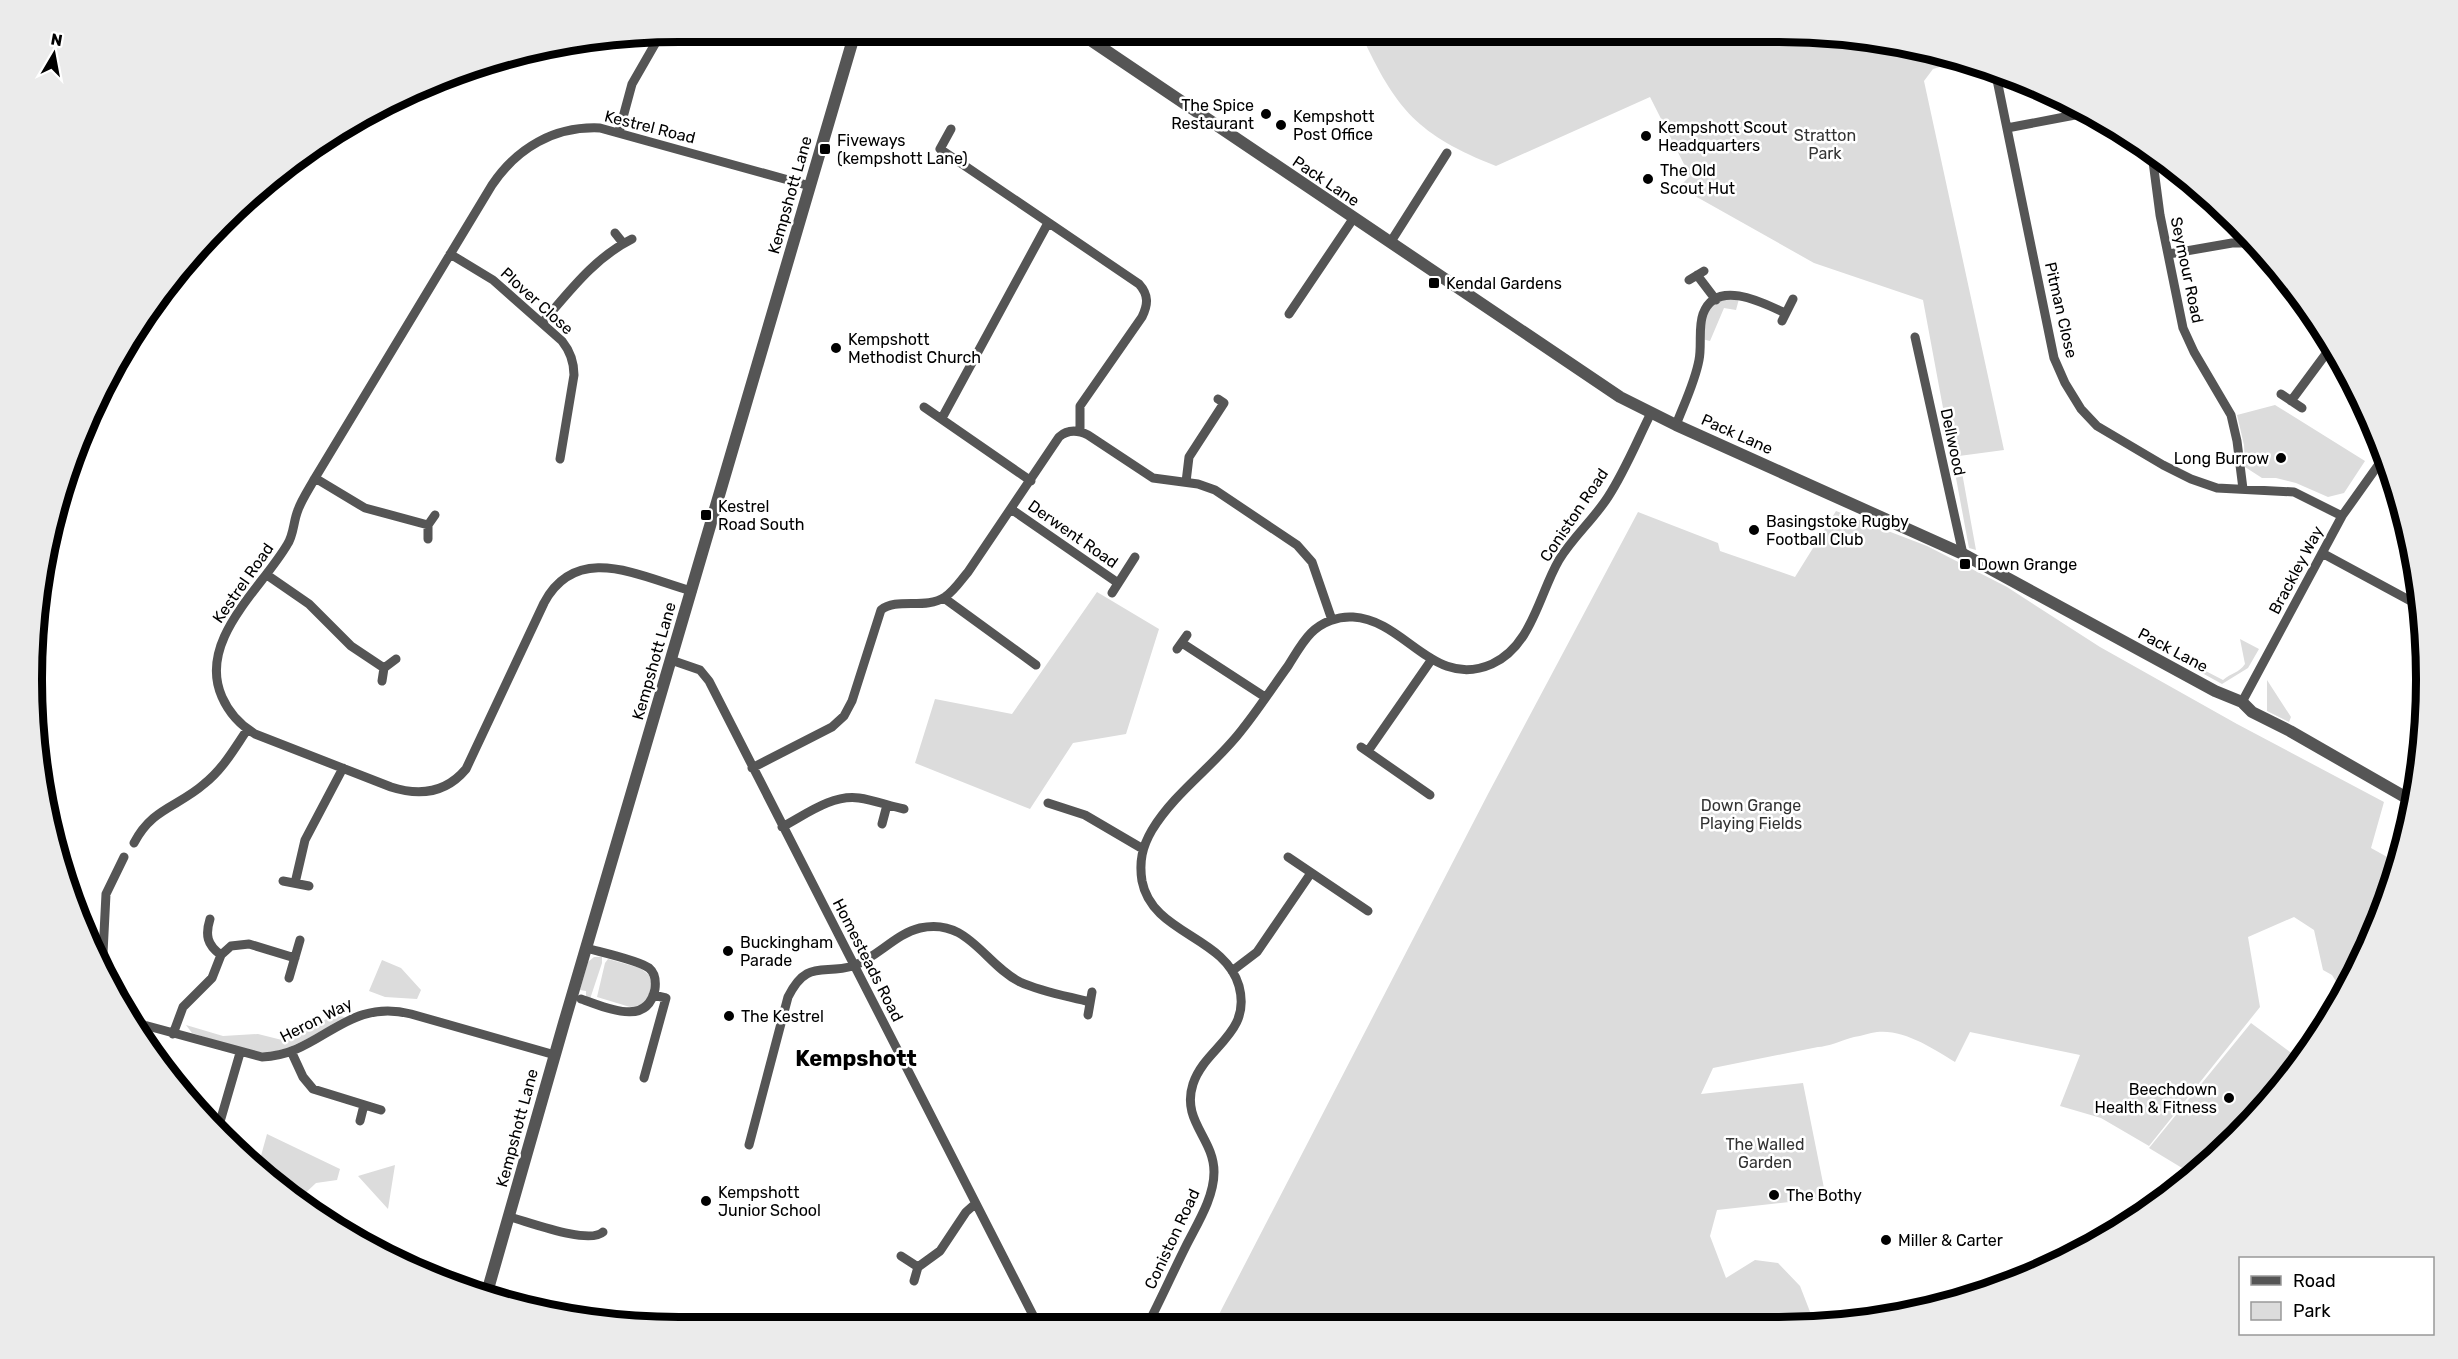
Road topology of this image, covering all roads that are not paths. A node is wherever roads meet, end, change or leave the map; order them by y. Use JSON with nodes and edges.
{"nodes":[{"id":1,"x":852,"y":42,"type":"edge"},
{"id":2,"x":1093,"y":42,"type":"edge"},
{"id":3,"x":656,"y":43,"type":"edge"},
{"id":4,"x":1997,"y":82,"type":"edge"},
{"id":5,"x":2074,"y":115,"type":"edge"},
{"id":6,"x":2007,"y":128,"type":"junction"},
{"id":7,"x":951,"y":129,"type":"dead end"},
{"id":8,"x":619,"y":132,"type":"junction"},
{"id":9,"x":1447,"y":153,"type":"dead end"},
{"id":10,"x":2153,"y":164,"type":"edge"},
{"id":11,"x":810,"y":186,"type":"junction"},
{"id":12,"x":1353,"y":219,"type":"junction"},
{"id":13,"x":1048,"y":223,"type":"junction"},
{"id":14,"x":615,"y":233,"type":"dead end"},
{"id":15,"x":1390,"y":243,"type":"junction"},
{"id":16,"x":2243,"y":243,"type":"edge"},
{"id":17,"x":450,"y":254,"type":"junction"},
{"id":18,"x":2169,"y":254,"type":"junction"},
{"id":19,"x":1697,"y":275,"type":"dead end"},
{"id":20,"x":1793,"y":299,"type":"dead end"},
{"id":21,"x":1716,"y":300,"type":"junction"},
{"id":22,"x":1289,"y":314,"type":"dead end"},
{"id":23,"x":542,"y":323,"type":"junction"},
{"id":24,"x":1915,"y":337,"type":"dead end"},
{"id":25,"x":2326,"y":353,"type":"edge"},
{"id":26,"x":2281,"y":394,"type":"dead end"},
{"id":27,"x":1218,"y":399,"type":"dead end"},
{"id":28,"x":2291,"y":400,"type":"junction"},
{"id":29,"x":924,"y":407,"type":"dead end"},
{"id":30,"x":2302,"y":408,"type":"dead end"},
{"id":31,"x":1651,"y":414,"type":"junction"},
{"id":32,"x":942,"y":418,"type":"junction"},
{"id":33,"x":1676,"y":425,"type":"junction"},
{"id":34,"x":1080,"y":431,"type":"junction"},
{"id":35,"x":560,"y":462,"type":"dead end"},
{"id":36,"x":2378,"y":465,"type":"edge"},
{"id":37,"x":315,"y":478,"type":"junction"},
{"id":38,"x":1031,"y":481,"type":"junction"},
{"id":39,"x":1186,"y":482,"type":"junction"},
{"id":40,"x":2243,"y":489,"type":"junction"},
{"id":41,"x":1011,"y":509,"type":"junction"},
{"id":42,"x":435,"y":515,"type":"dead end"},
{"id":43,"x":2342,"y":516,"type":"junction"},
{"id":44,"x":428,"y":525,"type":"junction"},
{"id":45,"x":428,"y":539,"type":"dead end"},
{"id":46,"x":2322,"y":553,"type":"junction"},
{"id":47,"x":1963,"y":554,"type":"junction"},
{"id":48,"x":1135,"y":557,"type":"dead end"},
{"id":49,"x":267,"y":575,"type":"junction"},
{"id":50,"x":1118,"y":583,"type":"junction"},
{"id":51,"x":692,"y":591,"type":"junction"},
{"id":52,"x":1112,"y":593,"type":"dead end"},
{"id":53,"x":944,"y":598,"type":"junction"},
{"id":54,"x":2412,"y":601,"type":"edge"},
{"id":55,"x":1332,"y":620,"type":"junction"},
{"id":56,"x":1182,"y":642,"type":"dead end"},
{"id":57,"x":396,"y":659,"type":"dead end"},
{"id":58,"x":1432,"y":659,"type":"junction"},
{"id":59,"x":671,"y":660,"type":"junction"},
{"id":60,"x":1036,"y":664,"type":"dead end"},
{"id":61,"x":384,"y":668,"type":"junction"},
{"id":62,"x":382,"y":681,"type":"dead end"},
{"id":63,"x":1265,"y":698,"type":"junction"},
{"id":64,"x":2242,"y":702,"type":"junction"},
{"id":65,"x":247,"y":730,"type":"junction"},
{"id":66,"x":344,"y":768,"type":"junction"},
{"id":67,"x":752,"y":768,"type":"junction"},
{"id":68,"x":1430,"y":795,"type":"dead end"},
{"id":69,"x":2405,"y":797,"type":"edge"},
{"id":70,"x":887,"y":805,"type":"junction"},
{"id":71,"x":904,"y":809,"type":"dead end"},
{"id":72,"x":1054,"y":816,"type":"dead end"},
{"id":73,"x":882,"y":824,"type":"dead end"},
{"id":74,"x":782,"y":827,"type":"junction"},
{"id":75,"x":134,"y":843,"type":"dead end"},
{"id":76,"x":1143,"y":849,"type":"junction"},
{"id":77,"x":124,"y":857,"type":"dead end"},
{"id":78,"x":1288,"y":857,"type":"dead end"},
{"id":79,"x":1311,"y":873,"type":"junction"},
{"id":80,"x":283,"y":881,"type":"dead end"},
{"id":81,"x":294,"y":883,"type":"junction"},
{"id":82,"x":309,"y":886,"type":"dead end"},
{"id":83,"x":1368,"y":911,"type":"dead end"},
{"id":84,"x":210,"y":919,"type":"dead end"},
{"id":85,"x":300,"y":940,"type":"dead end"},
{"id":86,"x":586,"y":948,"type":"junction"},
{"id":87,"x":103,"y":950,"type":"edge"},
{"id":88,"x":221,"y":955,"type":"junction"},
{"id":89,"x":295,"y":958,"type":"junction"},
{"id":90,"x":854,"y":966,"type":"junction"},
{"id":91,"x":1232,"y":970,"type":"junction"},
{"id":92,"x":289,"y":978,"type":"dead end"},
{"id":93,"x":1092,"y":992,"type":"dead end"},
{"id":94,"x":653,"y":995,"type":"junction"},
{"id":95,"x":581,"y":1000,"type":"dead end"},
{"id":96,"x":1090,"y":1002,"type":"junction"},
{"id":97,"x":1088,"y":1015,"type":"dead end"},
{"id":98,"x":144,"y":1025,"type":"edge"},
{"id":99,"x":172,"y":1034,"type":"junction"},
{"id":100,"x":291,"y":1051,"type":"junction"},
{"id":101,"x":240,"y":1053,"type":"junction"},
{"id":102,"x":555,"y":1055,"type":"junction"},
{"id":103,"x":644,"y":1078,"type":"dead end"},
{"id":104,"x":364,"y":1105,"type":"junction"},
{"id":105,"x":381,"y":1110,"type":"dead end"},
{"id":106,"x":220,"y":1121,"type":"edge"},
{"id":107,"x":360,"y":1121,"type":"dead end"},
{"id":108,"x":749,"y":1145,"type":"dead end"},
{"id":109,"x":975,"y":1204,"type":"junction"},
{"id":110,"x":510,"y":1217,"type":"junction"},
{"id":111,"x":603,"y":1232,"type":"dead end"},
{"id":112,"x":901,"y":1256,"type":"dead end"},
{"id":113,"x":918,"y":1267,"type":"junction"},
{"id":114,"x":914,"y":1281,"type":"dead end"},
{"id":115,"x":489,"y":1287,"type":"edge"},
{"id":116,"x":1034,"y":1317,"type":"edge"},
{"id":117,"x":1151,"y":1317,"type":"edge"}],
"edges":[{"from":1,"to":11,"type":"street","name":"Kempshott Lane"},
{"from":2,"to":12,"type":"street","name":"Pack Lane"},
{"from":3,"to":8,"type":"street"},
{"from":4,"to":6,"type":"street","name":"Pitman Close"},
{"from":5,"to":6,"type":"street"},
{"from":6,"to":40,"type":"street","name":"Pitman Close"},
{"from":7,"to":13,"type":"street"},
{"from":8,"to":11,"type":"street","name":"Kestrel Road"},
{"from":8,"to":17,"type":"street","name":"Kestrel Road"},
{"from":9,"to":15,"type":"street"},
{"from":10,"to":18,"type":"street","name":"Seymour Road"},
{"from":11,"to":51,"type":"street","name":"Kempshott Lane"},
{"from":12,"to":15,"type":"street","name":"Pack Lane"},
{"from":12,"to":22,"type":"street"},
{"from":13,"to":32,"type":"street"},
{"from":13,"to":34,"type":"street"},
{"from":14,"to":23,"type":"street"},
{"from":15,"to":31,"type":"street","name":"Pack Lane"},
{"from":16,"to":18,"type":"street"},
{"from":17,"to":23,"type":"street","name":"Plover Close"},
{"from":17,"to":37,"type":"street","name":"Kestrel Road"},
{"from":18,"to":40,"type":"street","name":"Seymour Road"},
{"from":19,"to":21,"type":"street"},
{"from":20,"to":21,"type":"street"},
{"from":21,"to":33,"type":"street"},
{"from":23,"to":35,"type":"street","name":"Plover Close"},
{"from":24,"to":47,"type":"street","name":"Dellwood"},
{"from":25,"to":28,"type":"street"},
{"from":26,"to":28,"type":"street"},
{"from":27,"to":39,"type":"street"},
{"from":28,"to":30,"type":"street"},
{"from":29,"to":32,"type":"street"},
{"from":31,"to":33,"type":"street","name":"Pack Lane"},
{"from":31,"to":58,"type":"street","name":"Coniston Road"},
{"from":32,"to":38,"type":"street"},
{"from":33,"to":47,"type":"street","name":"Pack Lane"},
{"from":34,"to":38,"type":"street","name":"Derwent Road"},
{"from":34,"to":39,"type":"street"},
{"from":36,"to":43,"type":"street","name":"Brackley Way"},
{"from":37,"to":44,"type":"street"},
{"from":37,"to":49,"type":"street","name":"Kestrel Road"},
{"from":38,"to":41,"type":"street","name":"Derwent Road"},
{"from":39,"to":55,"type":"street"},
{"from":40,"to":43,"type":"street","name":"Pitman Close"},
{"from":41,"to":50,"type":"street","name":"Derwent Road"},
{"from":41,"to":53,"type":"street","name":"Derwent Road"},
{"from":42,"to":44,"type":"street"},
{"from":43,"to":46,"type":"street","name":"Brackley Way"},
{"from":44,"to":45,"type":"street"},
{"from":46,"to":54,"type":"street"},
{"from":46,"to":64,"type":"street","name":"Brackley Way"},
{"from":47,"to":64,"type":"street","name":"Pack Lane"},
{"from":48,"to":50,"type":"street"},
{"from":49,"to":61,"type":"street"},
{"from":49,"to":65,"type":"street","name":"Kestrel Road"},
{"from":50,"to":52,"type":"street"},
{"from":51,"to":59,"type":"street","name":"Kempshott Lane"},
{"from":51,"to":66,"type":"street","name":"Kestrel Road"},
{"from":53,"to":60,"type":"street"},
{"from":53,"to":67,"type":"street"},
{"from":55,"to":58,"type":"street","name":"Coniston Road"},
{"from":55,"to":63,"type":"street"},
{"from":56,"to":63,"type":"street"},
{"from":57,"to":61,"type":"street"},
{"from":58,"to":68,"type":"street"},
{"from":59,"to":67,"type":"street","name":"Homesteads Road"},
{"from":59,"to":86,"type":"street","name":"Kempshott Lane"},
{"from":61,"to":62,"type":"street"},
{"from":63,"to":76,"type":"street"},
{"from":64,"to":69,"type":"street","name":"Pack Lane"},
{"from":65,"to":66,"type":"street","name":"Kestrel Road"},
{"from":65,"to":75,"type":"street"},
{"from":66,"to":81,"type":"street"},
{"from":67,"to":74,"type":"street","name":"Homesteads Road"},
{"from":70,"to":71,"type":"street"},
{"from":70,"to":73,"type":"street"},
{"from":70,"to":74,"type":"street"},
{"from":72,"to":76,"type":"street"},
{"from":74,"to":90,"type":"street","name":"Homesteads Road"},
{"from":76,"to":91,"type":"street"},
{"from":77,"to":87,"type":"street"},
{"from":78,"to":79,"type":"street"},
{"from":79,"to":83,"type":"street"},
{"from":79,"to":91,"type":"street"},
{"from":80,"to":81,"type":"street"},
{"from":81,"to":82,"type":"street"},
{"from":84,"to":88,"type":"street"},
{"from":85,"to":89,"type":"street"},
{"from":86,"to":94,"type":"street"},
{"from":86,"to":102,"type":"street","name":"Kempshott Lane"},
{"from":88,"to":89,"type":"street"},
{"from":88,"to":99,"type":"street"},
{"from":89,"to":92,"type":"street"},
{"from":90,"to":96,"type":"street"},
{"from":90,"to":108,"type":"street"},
{"from":90,"to":109,"type":"street","name":"Homesteads Road"},
{"from":91,"to":117,"type":"street","name":"Coniston Road"},
{"from":93,"to":96,"type":"street"},
{"from":94,"to":95,"type":"street"},
{"from":94,"to":103,"type":"street"},
{"from":96,"to":97,"type":"street"},
{"from":98,"to":99,"type":"street","name":"Heron Way"},
{"from":99,"to":101,"type":"street","name":"Heron Way"},
{"from":100,"to":101,"type":"street","name":"Heron Way"},
{"from":100,"to":102,"type":"street","name":"Heron Way"},
{"from":100,"to":104,"type":"street"},
{"from":101,"to":106,"type":"street"},
{"from":102,"to":110,"type":"street","name":"Kempshott Lane"},
{"from":104,"to":105,"type":"street"},
{"from":104,"to":107,"type":"street"},
{"from":109,"to":113,"type":"street"},
{"from":109,"to":116,"type":"street","name":"Homesteads Road"},
{"from":110,"to":111,"type":"street"},
{"from":110,"to":115,"type":"street","name":"Kempshott Lane"},
{"from":112,"to":113,"type":"street"},
{"from":113,"to":114,"type":"street"}]}
